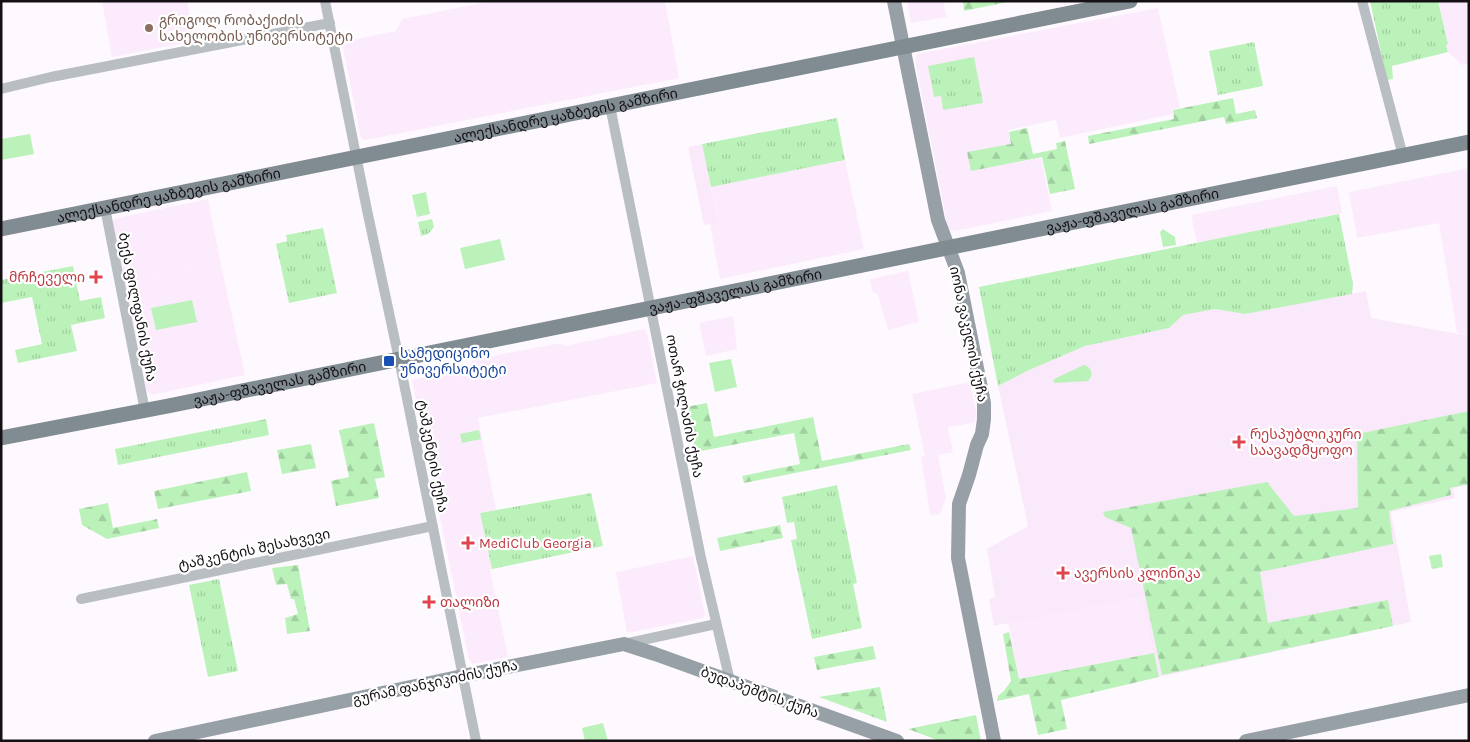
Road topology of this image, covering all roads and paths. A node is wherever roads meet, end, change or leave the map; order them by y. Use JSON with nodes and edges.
{"nodes":[{"id":1,"x":325,"y":1,"type":"edge"},
{"id":2,"x":894,"y":1,"type":"edge"},
{"id":3,"x":1130,"y":1,"type":"edge"},
{"id":4,"x":1362,"y":1,"type":"edge"},
{"id":5,"x":330,"y":24,"type":"junction"},
{"id":6,"x":903,"y":47,"type":"junction"},
{"id":7,"x":1,"y":89,"type":"edge"},
{"id":8,"x":610,"y":106,"type":"junction"},
{"id":9,"x":1469,"y":142,"type":"edge"},
{"id":10,"x":1403,"y":156,"type":"junction"},
{"id":11,"x":357,"y":157,"type":"junction"},
{"id":12,"x":105,"y":208,"type":"junction"},
{"id":13,"x":1,"y":228,"type":"edge"},
{"id":14,"x":948,"y":248,"type":"junction"},
{"id":15,"x":651,"y":308,"type":"junction"},
{"id":16,"x":399,"y":359,"type":"junction"},
{"id":17,"x":144,"y":411,"type":"junction"},
{"id":18,"x":1,"y":438,"type":"edge"},
{"id":19,"x":433,"y":526,"type":"junction"},
{"id":20,"x":81,"y":599,"type":"dead end"},
{"id":21,"x":716,"y":624,"type":"junction"},
{"id":22,"x":624,"y":644,"type":"junction"},
{"id":23,"x":463,"y":676,"type":"junction"},
{"id":24,"x":730,"y":681,"type":"junction"},
{"id":25,"x":1469,"y":695,"type":"edge"},
{"id":26,"x":155,"y":741,"type":"edge"},
{"id":27,"x":476,"y":741,"type":"edge"},
{"id":28,"x":897,"y":741,"type":"edge"},
{"id":29,"x":994,"y":741,"type":"edge"},
{"id":30,"x":1246,"y":741,"type":"edge"}],
"edges":[{"from":1,"to":5,"type":"street","name":"ტაშკენტის ქუჩა"},
{"from":2,"to":6,"type":"main road","name":"იონა ვაკელის ქუჩა"},
{"from":3,"to":6,"type":"main road","name":"ალექსანდრე ყაზბეგის გამზირი"},
{"from":4,"to":10,"type":"street"},
{"from":5,"to":7,"type":"street"},
{"from":5,"to":11,"type":"street","name":"ტაშკენტის ქუჩა"},
{"from":6,"to":8,"type":"main road","name":"ალექსანდრე ყაზბეგის გამზირი"},
{"from":6,"to":14,"type":"main road","name":"იონა ვაკელის ქუჩა"},
{"from":8,"to":11,"type":"main road","name":"ალექსანდრე ყაზბეგის გამზირი"},
{"from":8,"to":15,"type":"street","name":"ოთარ ჭილაძის ქუჩა"},
{"from":9,"to":10,"type":"main road","name":"ვაჟა-ფშაველას გამზირი"},
{"from":10,"to":14,"type":"main road","name":"ვაჟა-ფშაველას გამზირი"},
{"from":11,"to":12,"type":"main road","name":"ალექსანდრე ყაზბეგის გამზირი"},
{"from":11,"to":16,"type":"street","name":"ტაშკენტის ქუჩა"},
{"from":12,"to":13,"type":"main road","name":"ალექსანდრე ყაზბეგის გამზირი"},
{"from":12,"to":17,"type":"street","name":"ბექა ფილფანის ქუჩა"},
{"from":14,"to":15,"type":"main road","name":"ვაჟა-ფშაველას გამზირი"},
{"from":14,"to":29,"type":"main road","name":"იონა ვაკელის ქუჩა"},
{"from":15,"to":16,"type":"main road","name":"ვაჟა-ფშაველას გამზირი"},
{"from":15,"to":21,"type":"street","name":"ოთარ ჭილაძის ქუჩა"},
{"from":16,"to":17,"type":"main road","name":"ვაჟა-ფშაველას გამზირი"},
{"from":16,"to":19,"type":"street","name":"ტაშკენტის ქუჩა"},
{"from":17,"to":18,"type":"main road","name":"ვაჟა-ფშაველას გამზირი"},
{"from":19,"to":20,"type":"street","name":"ტაშკენტის შესახვევი"},
{"from":19,"to":23,"type":"street","name":"ტაშკენტის ქუჩა"},
{"from":21,"to":22,"type":"street","name":"გურამ ფანჯიკიძის ქუჩა"},
{"from":21,"to":24,"type":"street","name":"ოთარ ჭილაძის ქუჩა"},
{"from":22,"to":23,"type":"main road","name":"გურამ ფანჯიკიძის ქუჩა"},
{"from":22,"to":24,"type":"main road","name":"ბუდაპეშტის ქუჩა"},
{"from":23,"to":26,"type":"main road","name":"გურამ ფანჯიკიძის ქუჩა"},
{"from":23,"to":27,"type":"street","name":"ტაშკენტის ქუჩა"},
{"from":24,"to":28,"type":"main road","name":"ბუდაპეშტის ქუჩა"},
{"from":25,"to":30,"type":"main road"}]}
